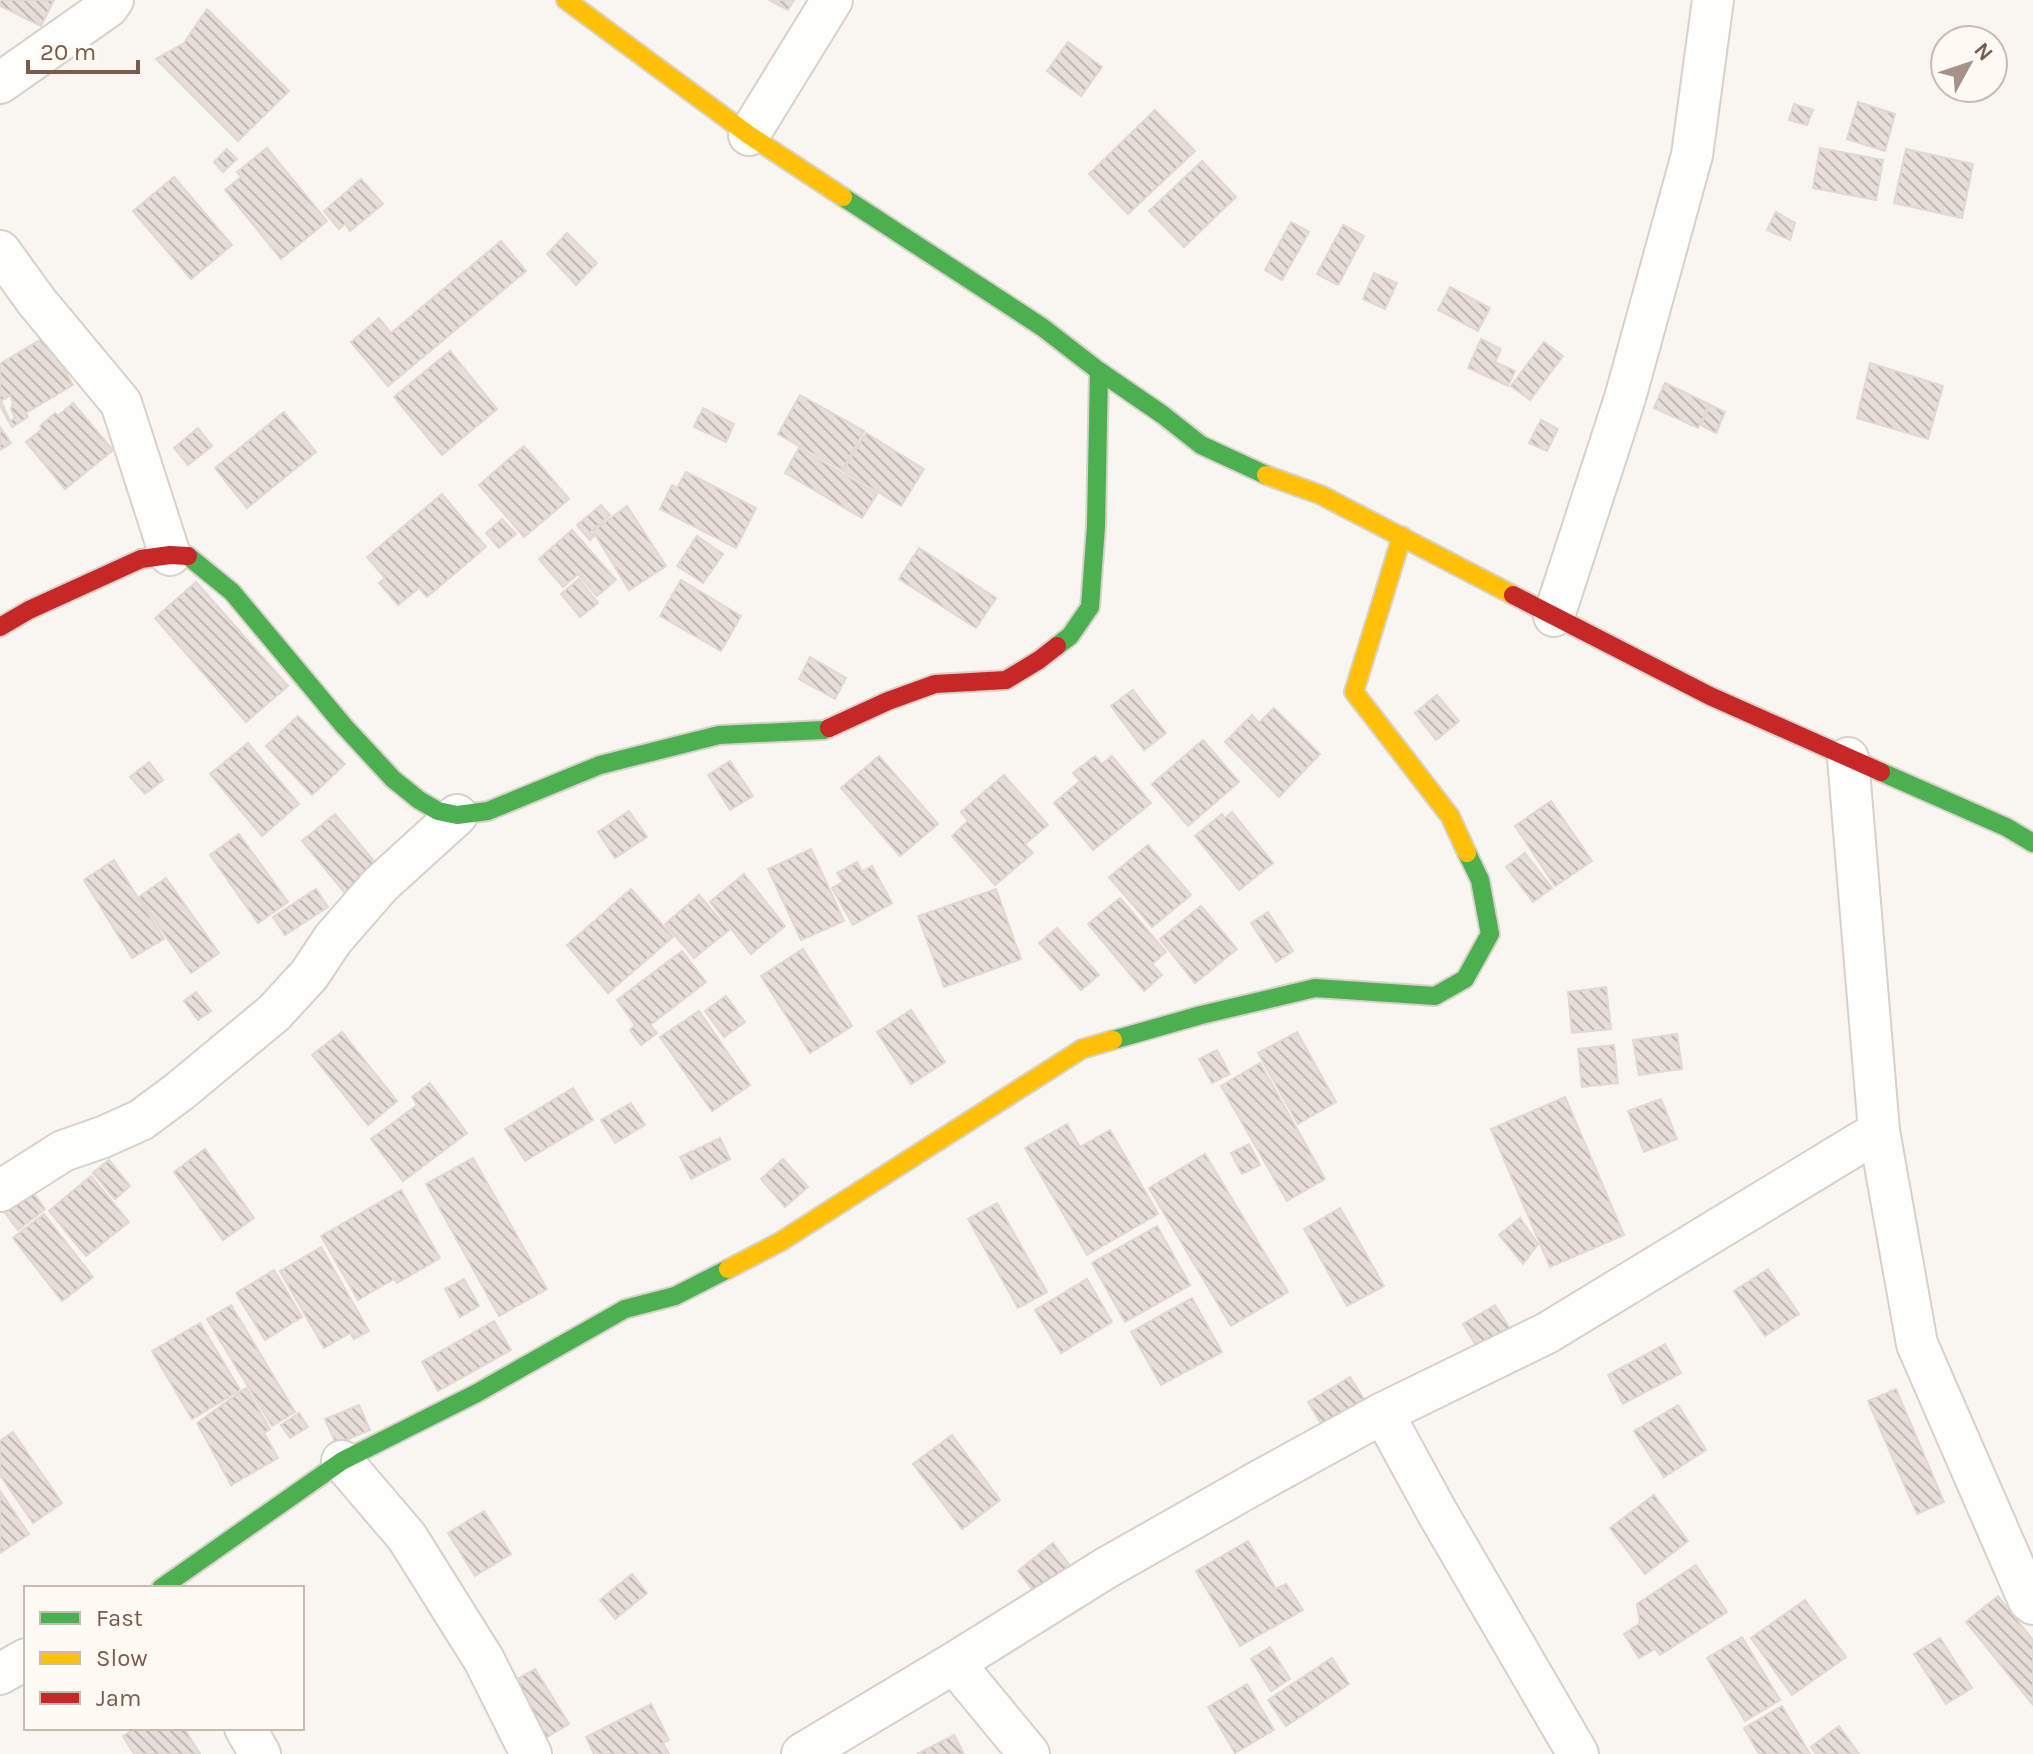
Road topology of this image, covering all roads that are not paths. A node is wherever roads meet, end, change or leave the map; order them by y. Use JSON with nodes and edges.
{"nodes":[{"id":1,"x":113,"y":0,"type":"edge"},
{"id":2,"x":566,"y":0,"type":"edge"},
{"id":3,"x":832,"y":0,"type":"edge"},
{"id":4,"x":1713,"y":0,"type":"edge"},
{"id":5,"x":0,"y":83,"type":"edge"},
{"id":6,"x":749,"y":135,"type":"junction"},
{"id":7,"x":0,"y":251,"type":"edge"},
{"id":8,"x":1099,"y":371,"type":"junction"},
{"id":9,"x":1402,"y":536,"type":"junction"},
{"id":10,"x":170,"y":555,"type":"junction"},
{"id":11,"x":1554,"y":616,"type":"junction"},
{"id":12,"x":0,"y":627,"type":"edge"},
{"id":13,"x":1848,"y":758,"type":"junction"},
{"id":14,"x":457,"y":815,"type":"junction"},
{"id":15,"x":2033,"y":843,"type":"edge"},
{"id":16,"x":1879,"y":1131,"type":"junction"},
{"id":17,"x":0,"y":1191,"type":"edge"},
{"id":18,"x":1383,"y":1413,"type":"junction"},
{"id":19,"x":342,"y":1461,"type":"junction"},
{"id":20,"x":164,"y":1586,"type":"edge"},
{"id":21,"x":2033,"y":1604,"type":"edge"},
{"id":22,"x":24,"y":1660,"type":"edge"},
{"id":23,"x":954,"y":1663,"type":"junction"},
{"id":24,"x":0,"y":1674,"type":"edge"},
{"id":25,"x":246,"y":1730,"type":"edge"},
{"id":26,"x":260,"y":1754,"type":"edge"},
{"id":27,"x":531,"y":1754,"type":"edge"},
{"id":28,"x":802,"y":1754,"type":"edge"},
{"id":29,"x":1029,"y":1754,"type":"edge"},
{"id":30,"x":1578,"y":1754,"type":"edge"}],
"edges":[{"from":1,"to":5,"type":"street"},
{"from":2,"to":6,"type":"street"},
{"from":3,"to":6,"type":"street"},
{"from":4,"to":11,"type":"street"},
{"from":6,"to":8,"type":"street"},
{"from":7,"to":10,"type":"street"},
{"from":8,"to":9,"type":"street"},
{"from":8,"to":14,"type":"street"},
{"from":9,"to":11,"type":"street"},
{"from":9,"to":19,"type":"street"},
{"from":10,"to":12,"type":"street"},
{"from":10,"to":14,"type":"street"},
{"from":11,"to":13,"type":"street"},
{"from":13,"to":15,"type":"street"},
{"from":13,"to":16,"type":"street"},
{"from":14,"to":17,"type":"street"},
{"from":16,"to":18,"type":"street"},
{"from":16,"to":21,"type":"street"},
{"from":18,"to":23,"type":"street"},
{"from":18,"to":30,"type":"street"},
{"from":19,"to":20,"type":"street"},
{"from":19,"to":27,"type":"street"},
{"from":22,"to":24,"type":"street"},
{"from":23,"to":28,"type":"street"},
{"from":23,"to":29,"type":"street"},
{"from":25,"to":26,"type":"street"}]}
